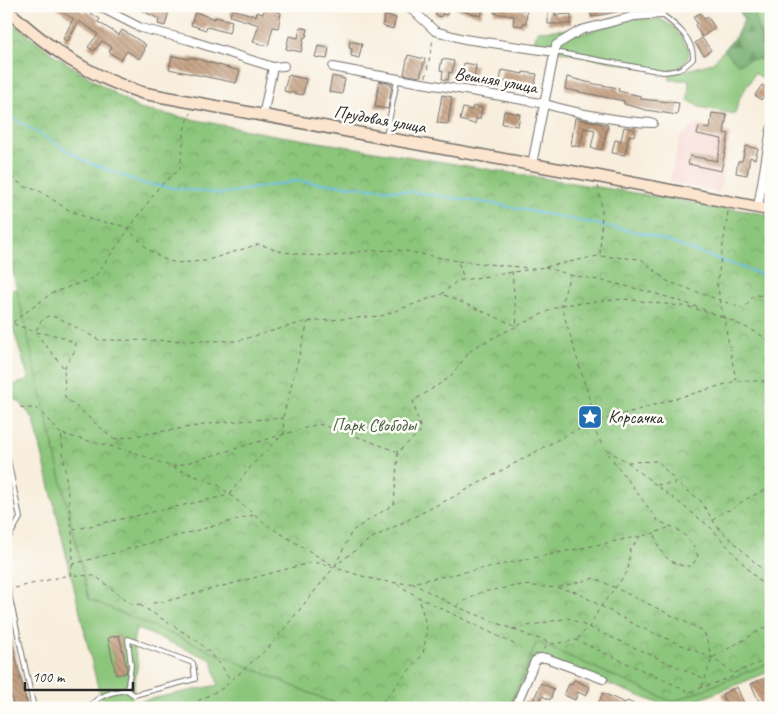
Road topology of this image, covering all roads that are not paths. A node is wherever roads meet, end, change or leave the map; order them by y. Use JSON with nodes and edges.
{"nodes":[{"id":1,"x":98,"y":6,"type":"edge"},
{"id":2,"x":406,"y":7,"type":"edge"},
{"id":3,"x":6,"y":9,"type":"edge"},
{"id":4,"x":661,"y":14,"type":"joint"},
{"id":5,"x":555,"y":52,"type":"junction"},
{"id":6,"x":284,"y":66,"type":"dead end"},
{"id":7,"x":273,"y":67,"type":"junction"},
{"id":8,"x":333,"y":67,"type":"dead end"},
{"id":9,"x":397,"y":80,"type":"junction"},
{"id":10,"x":546,"y":104,"type":"junction"},
{"id":11,"x":263,"y":116,"type":"junction"},
{"id":12,"x":653,"y":123,"type":"dead end"},
{"id":13,"x":771,"y":129,"type":"edge"},
{"id":14,"x":385,"y":138,"type":"junction"},
{"id":15,"x":532,"y":164,"type":"junction"},
{"id":16,"x":758,"y":207,"type":"junction"},
{"id":17,"x":771,"y":210,"type":"edge"},
{"id":18,"x":6,"y":450,"type":"edge"},
{"id":19,"x":6,"y":542,"type":"edge"},
{"id":20,"x":6,"y":580,"type":"edge"},
{"id":21,"x":602,"y":679,"type":"dead end"},
{"id":22,"x":127,"y":690,"type":"junction"},
{"id":23,"x":34,"y":708,"type":"edge"},
{"id":24,"x":89,"y":708,"type":"edge"},
{"id":25,"x":515,"y":708,"type":"edge"}],
"edges":[{"from":1,"to":7,"type":"street"},
{"from":2,"to":5,"type":"street"},
{"from":3,"to":11,"type":"main road","name":"Прудовая улица"},
{"from":4,"to":5,"type":"street"},
{"from":4,"to":5,"type":"lane"},
{"from":5,"to":10,"type":"street"},
{"from":6,"to":7,"type":"street"},
{"from":7,"to":11,"type":"street"},
{"from":8,"to":9,"type":"street","name":"Вешняя улица"},
{"from":9,"to":10,"type":"street","name":"Вешняя улица"},
{"from":9,"to":14,"type":"lane"},
{"from":10,"to":12,"type":"street","name":"Вешняя улица"},
{"from":10,"to":15,"type":"street"},
{"from":11,"to":14,"type":"main road","name":"Прудовая улица"},
{"from":13,"to":16,"type":"street"},
{"from":14,"to":15,"type":"main road","name":"Прудовая улица"},
{"from":15,"to":16,"type":"main road","name":"Прудовая улица"},
{"from":16,"to":17,"type":"main road","name":"Прудовая улица"},
{"from":18,"to":19,"type":"lane"},
{"from":20,"to":23,"type":"lane"},
{"from":21,"to":25,"type":"street"},
{"from":22,"to":22,"type":"lane"},
{"from":22,"to":24,"type":"lane"}]}
